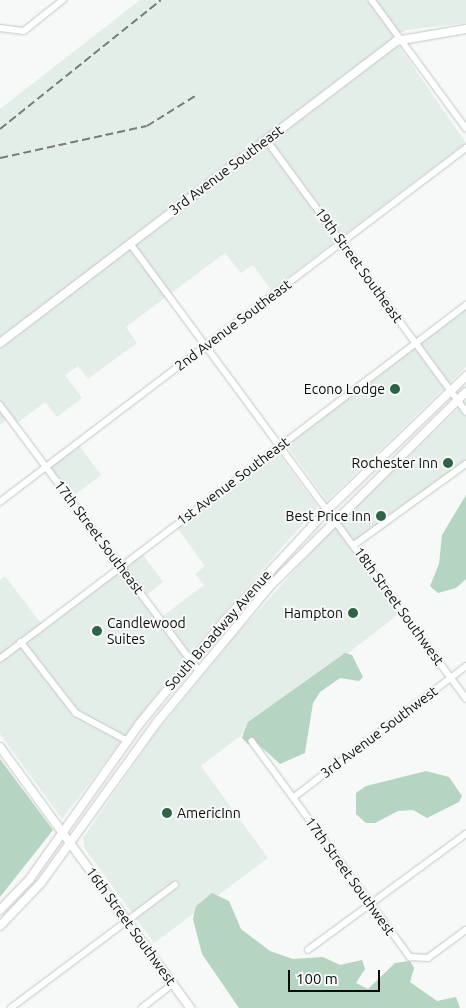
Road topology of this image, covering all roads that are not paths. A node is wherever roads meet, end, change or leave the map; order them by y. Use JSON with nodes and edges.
{"nodes":[{"id":1,"x":63,"y":0,"type":"edge"},
{"id":2,"x":372,"y":0,"type":"edge"},
{"id":3,"x":0,"y":28,"type":"edge"},
{"id":4,"x":466,"y":29,"type":"edge"},
{"id":5,"x":401,"y":38,"type":"junction"},
{"id":6,"x":466,"y":128,"type":"edge"},
{"id":7,"x":266,"y":140,"type":"junction"},
{"id":8,"x":466,"y":148,"type":"edge"},
{"id":9,"x":342,"y":242,"type":"junction"},
{"id":10,"x":130,"y":244,"type":"junction"},
{"id":11,"x":466,"y":305,"type":"edge"},
{"id":12,"x":0,"y":343,"type":"edge"},
{"id":13,"x":416,"y":343,"type":"junction"},
{"id":14,"x":206,"y":345,"type":"junction"},
{"id":15,"x":466,"y":376,"type":"edge"},
{"id":16,"x":451,"y":390,"type":"junction"},
{"id":17,"x":466,"y":392,"type":"edge"},
{"id":18,"x":458,"y":400,"type":"junction"},
{"id":19,"x":0,"y":405,"type":"edge"},
{"id":20,"x":466,"y":411,"type":"edge"},
{"id":21,"x":280,"y":445,"type":"junction"},
{"id":22,"x":466,"y":464,"type":"edge"},
{"id":23,"x":46,"y":467,"type":"junction"},
{"id":24,"x":0,"y":502,"type":"edge"},
{"id":25,"x":331,"y":514,"type":"junction"},
{"id":26,"x":354,"y":545,"type":"junction"},
{"id":27,"x":121,"y":566,"type":"junction"},
{"id":28,"x":22,"y":642,"type":"junction"},
{"id":29,"x":0,"y":658,"type":"edge"},
{"id":30,"x":191,"y":660,"type":"junction"},
{"id":31,"x":466,"y":666,"type":"edge"},
{"id":32,"x":198,"y":670,"type":"junction"},
{"id":33,"x":451,"y":677,"type":"junction"},
{"id":34,"x":466,"y":698,"type":"edge"},
{"id":35,"x":128,"y":741,"type":"junction"},
{"id":36,"x":252,"y":741,"type":"dead end"},
{"id":37,"x":0,"y":747,"type":"edge"},
{"id":38,"x":293,"y":798,"type":"junction"},
{"id":39,"x":63,"y":832,"type":"junction"},
{"id":40,"x":466,"y":834,"type":"edge"},
{"id":41,"x":72,"y":844,"type":"junction"},
{"id":42,"x":175,"y":885,"type":"dead end"},
{"id":43,"x":372,"y":903,"type":"junction"},
{"id":44,"x":0,"y":910,"type":"edge"},
{"id":45,"x":127,"y":920,"type":"junction"},
{"id":46,"x":0,"y":926,"type":"edge"},
{"id":47,"x":466,"y":930,"type":"edge"},
{"id":48,"x":308,"y":948,"type":"dead end"},
{"id":49,"x":173,"y":984,"type":"junction"},
{"id":50,"x":11,"y":1008,"type":"edge"},
{"id":51,"x":142,"y":1008,"type":"edge"},
{"id":52,"x":190,"y":1008,"type":"edge"}],
"edges":[{"from":1,"to":3,"type":"street"},
{"from":2,"to":5,"type":"street"},
{"from":4,"to":5,"type":"main road","name":"3rd Avenue Southeast"},
{"from":5,"to":6,"type":"street"},
{"from":5,"to":7,"type":"main road","name":"3rd Avenue Southeast"},
{"from":7,"to":9,"type":"street","name":"19th Street Southeast"},
{"from":7,"to":10,"type":"main road","name":"3rd Avenue Southeast"},
{"from":8,"to":9,"type":"street","name":"2nd Avenue Southeast"},
{"from":9,"to":13,"type":"street","name":"19th Street Southeast"},
{"from":9,"to":14,"type":"street","name":"2nd Avenue Southeast"},
{"from":10,"to":12,"type":"main road","name":"3rd Avenue Southeast"},
{"from":10,"to":14,"type":"street","name":"18th Street Southwest"},
{"from":11,"to":13,"type":"street","name":"1st Avenue Southeast"},
{"from":13,"to":16,"type":"street","name":"19th Street Southeast"},
{"from":13,"to":21,"type":"street","name":"1st Avenue Southeast"},
{"from":14,"to":21,"type":"street","name":"18th Street Southwest"},
{"from":14,"to":23,"type":"street","name":"2nd Avenue Southeast"},
{"from":15,"to":16,"type":"main road","name":"South Broadway Avenue"},
{"from":16,"to":18,"type":"street","name":"19th Street Southeast"},
{"from":16,"to":25,"type":"main road","name":"South Broadway Avenue"},
{"from":17,"to":18,"type":"main road","name":"South Broadway Avenue"},
{"from":18,"to":20,"type":"street","name":"19th Street Southeast"},
{"from":18,"to":25,"type":"main road","name":"South Broadway Avenue"},
{"from":19,"to":23,"type":"street","name":"17th Street Southeast"},
{"from":21,"to":25,"type":"street","name":"18th Street Southwest"},
{"from":21,"to":27,"type":"street","name":"1st Avenue Southeast"},
{"from":22,"to":26,"type":"street"},
{"from":23,"to":24,"type":"street","name":"2nd Avenue Southeast"},
{"from":23,"to":27,"type":"street","name":"17th Street Southeast"},
{"from":25,"to":26,"type":"street","name":"18th Street Southwest"},
{"from":25,"to":30,"type":"main road","name":"South Broadway Avenue"},
{"from":25,"to":32,"type":"main road","name":"South Broadway Avenue"},
{"from":26,"to":33,"type":"street","name":"18th Street Southwest"},
{"from":27,"to":28,"type":"street","name":"1st Avenue Southeast"},
{"from":27,"to":30,"type":"street","name":"17th Street Southeast"},
{"from":28,"to":29,"type":"street","name":"1st Avenue Southeast"},
{"from":28,"to":35,"type":"street"},
{"from":30,"to":32,"type":"street","name":"17th Street Southeast"},
{"from":30,"to":35,"type":"main road","name":"South Broadway Avenue"},
{"from":31,"to":33,"type":"street","name":"3rd Avenue Southwest"},
{"from":32,"to":41,"type":"main road","name":"South Broadway Avenue"},
{"from":33,"to":34,"type":"street","name":"18th Street Southwest"},
{"from":33,"to":38,"type":"street","name":"3rd Avenue Southwest"},
{"from":35,"to":39,"type":"main road","name":"South Broadway Avenue"},
{"from":36,"to":38,"type":"street","name":"17th Street Southwest"},
{"from":37,"to":39,"type":"main road","name":"16th Street Southwest"},
{"from":38,"to":43,"type":"street","name":"17th Street Southwest"},
{"from":39,"to":41,"type":"main road","name":"16th Street Southwest"},
{"from":39,"to":44,"type":"main road","name":"South Broadway Avenue"},
{"from":40,"to":43,"type":"street"},
{"from":41,"to":45,"type":"main road","name":"16th Street Southwest"},
{"from":41,"to":46,"type":"main road","name":"South Broadway Avenue"},
{"from":42,"to":45,"type":"street"},
{"from":43,"to":47,"type":"street","name":"17th Street Southwest"},
{"from":43,"to":48,"type":"street"},
{"from":45,"to":49,"type":"main road","name":"16th Street Southwest"},
{"from":45,"to":50,"type":"street"},
{"from":49,"to":51,"type":"street"},
{"from":49,"to":52,"type":"main road","name":"16th Street Southwest"}]}
